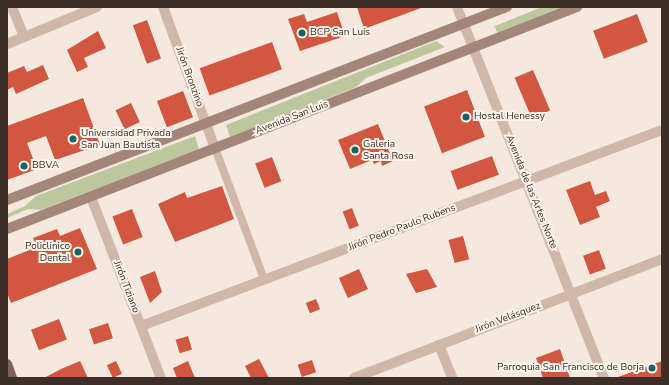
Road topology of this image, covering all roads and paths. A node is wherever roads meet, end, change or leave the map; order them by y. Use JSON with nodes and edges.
{"nodes":[{"id":1,"x":12,"y":7,"type":"edge"},
{"id":2,"x":97,"y":7,"type":"edge"},
{"id":3,"x":163,"y":7,"type":"edge"},
{"id":4,"x":457,"y":7,"type":"edge"},
{"id":5,"x":507,"y":7,"type":"edge"},
{"id":6,"x":577,"y":7,"type":"edge"},
{"id":7,"x":463,"y":24,"type":"junction"},
{"id":8,"x":24,"y":36,"type":"junction"},
{"id":9,"x":7,"y":44,"type":"edge"},
{"id":10,"x":473,"y":47,"type":"junction"},
{"id":11,"x":206,"y":123,"type":"junction"},
{"id":12,"x":662,"y":130,"type":"edge"},
{"id":13,"x":215,"y":148,"type":"junction"},
{"id":14,"x":527,"y":180,"type":"junction"},
{"id":15,"x":92,"y":196,"type":"junction"},
{"id":16,"x":7,"y":200,"type":"edge"},
{"id":17,"x":7,"y":229,"type":"edge"},
{"id":18,"x":662,"y":259,"type":"edge"},
{"id":19,"x":264,"y":280,"type":"junction"},
{"id":20,"x":572,"y":293,"type":"junction"},
{"id":21,"x":141,"y":326,"type":"junction"},
{"id":22,"x":439,"y":345,"type":"junction"},
{"id":23,"x":7,"y":364,"type":"edge"},
{"id":24,"x":12,"y":378,"type":"edge"},
{"id":25,"x":161,"y":378,"type":"edge"},
{"id":26,"x":354,"y":378,"type":"edge"},
{"id":27,"x":452,"y":378,"type":"edge"},
{"id":28,"x":604,"y":378,"type":"edge"}],
"edges":[{"from":1,"to":8,"type":"street"},
{"from":2,"to":8,"type":"street"},
{"from":3,"to":11,"type":"street","name":"Jirón Bronzino"},
{"from":4,"to":7,"type":"street","name":"Avenida de las Artes Norte"},
{"from":5,"to":7,"type":"main road"},
{"from":6,"to":10,"type":"main road","name":"Avenida San Luis"},
{"from":7,"to":10,"type":"street","name":"Avenida de las Artes Norte"},
{"from":7,"to":11,"type":"main road"},
{"from":8,"to":9,"type":"street"},
{"from":10,"to":13,"type":"main road","name":"Avenida San Luis"},
{"from":10,"to":14,"type":"street","name":"Avenida de las Artes Norte"},
{"from":11,"to":13,"type":"street","name":"Jirón Bronzino"},
{"from":11,"to":16,"type":"main road"},
{"from":12,"to":14,"type":"street","name":"Jirón Pedro Paulo Rubens"},
{"from":13,"to":15,"type":"main road","name":"Avenida San Luis"},
{"from":13,"to":19,"type":"street"},
{"from":14,"to":19,"type":"street","name":"Jirón Pedro Paulo Rubens"},
{"from":14,"to":20,"type":"street","name":"Avenida de las Artes Norte"},
{"from":15,"to":17,"type":"main road","name":"Avenida San Luis"},
{"from":15,"to":21,"type":"street","name":"Jirón Tiziano"},
{"from":18,"to":20,"type":"street","name":"Jirón Velásquez"},
{"from":19,"to":21,"type":"street","name":"Jirón Pedro Paulo Rubens"},
{"from":20,"to":22,"type":"street","name":"Jirón Velásquez"},
{"from":20,"to":28,"type":"street","name":"Avenida de las Artes Norte"},
{"from":21,"to":25,"type":"street","name":"Jirón Tiziano"},
{"from":22,"to":26,"type":"street","name":"Jirón Velásquez"},
{"from":22,"to":27,"type":"street"},
{"from":23,"to":24,"type":"main road"}]}
